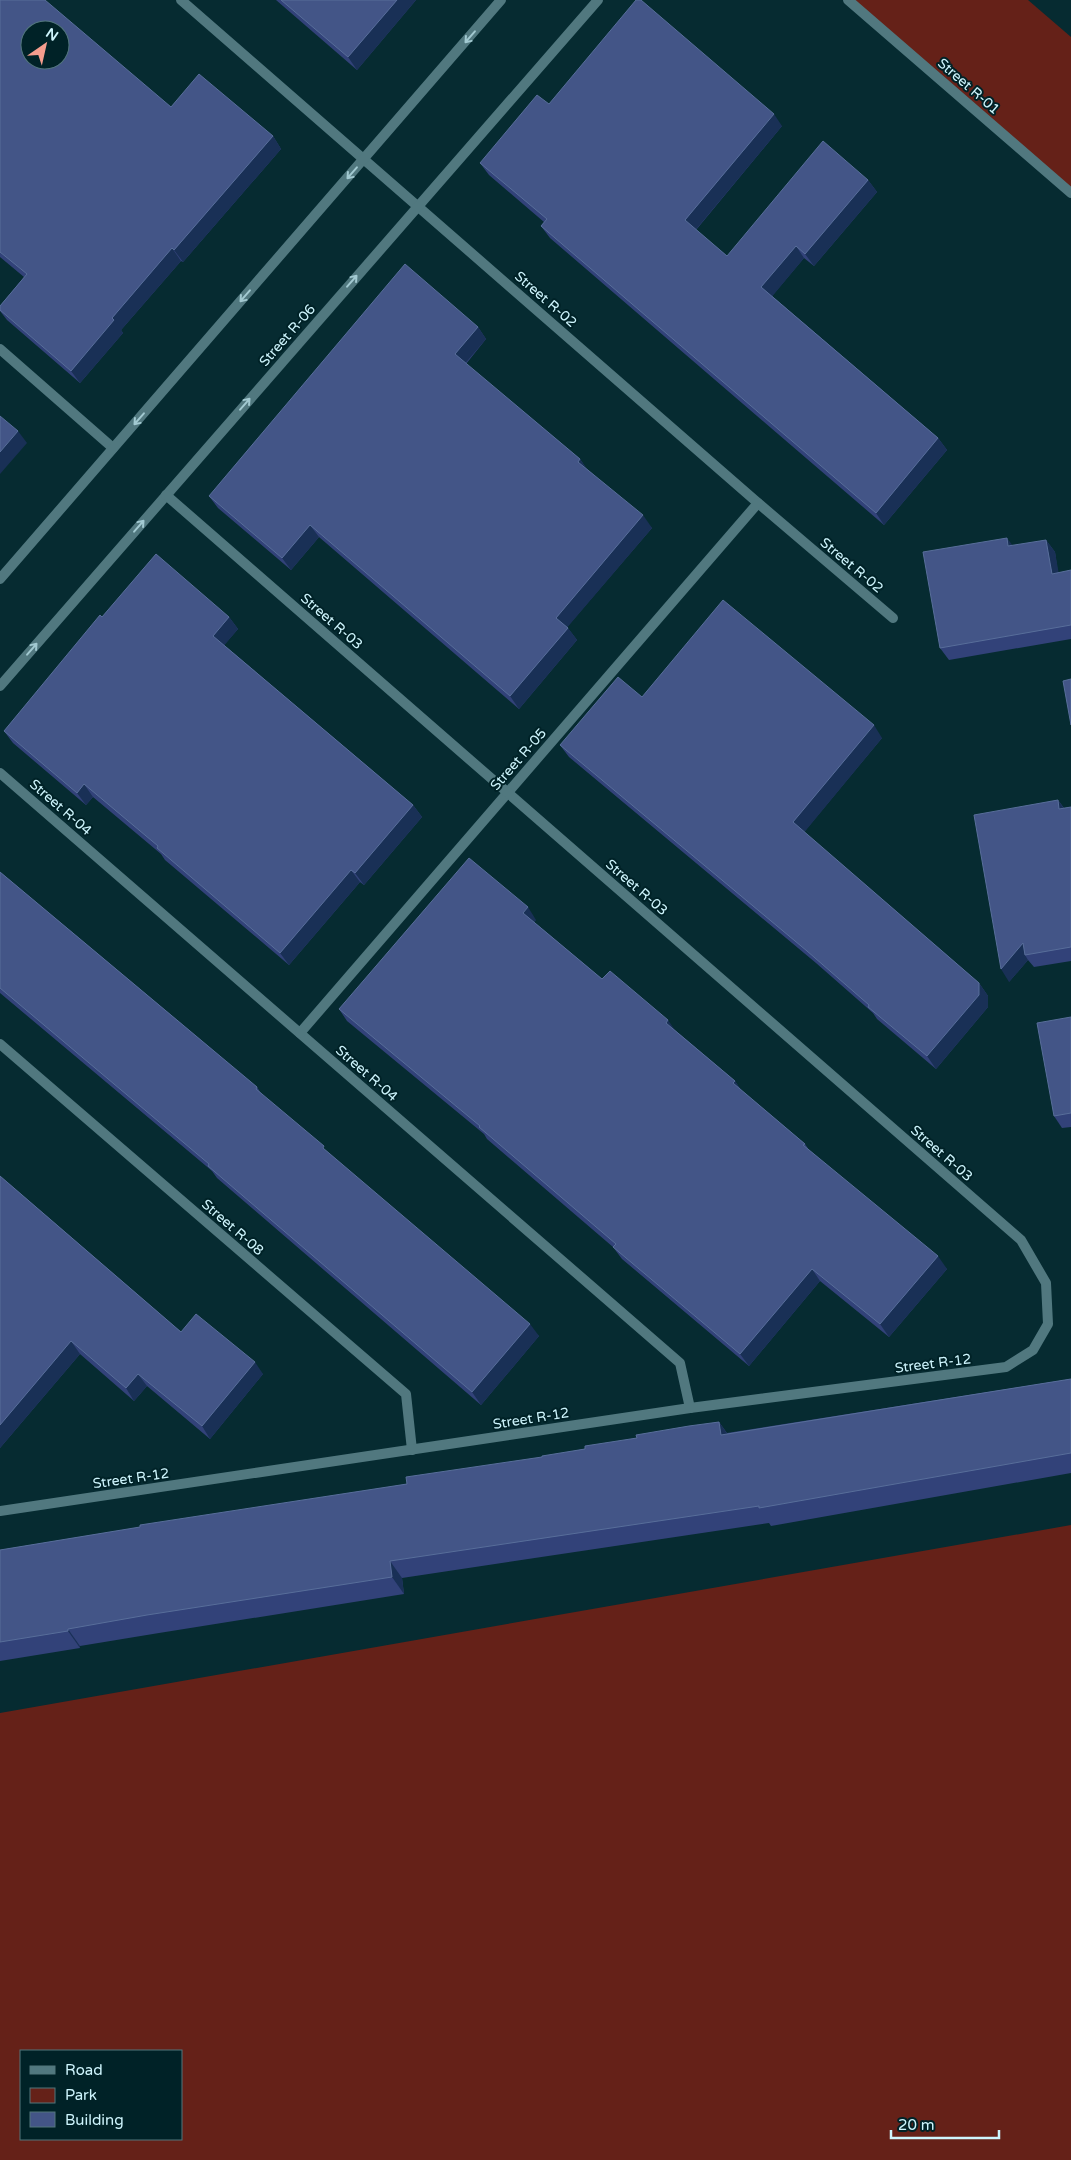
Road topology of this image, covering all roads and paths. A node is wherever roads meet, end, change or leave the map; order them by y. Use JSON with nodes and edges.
{"nodes":[{"id":1,"x":182,"y":0,"type":"edge"},
{"id":2,"x":502,"y":0,"type":"edge"},
{"id":3,"x":848,"y":0,"type":"edge"},
{"id":4,"x":597,"y":1,"type":"edge"},
{"id":5,"x":364,"y":158,"type":"junction"},
{"id":6,"x":1071,"y":193,"type":"edge"},
{"id":7,"x":418,"y":206,"type":"junction"},
{"id":8,"x":0,"y":349,"type":"edge"},
{"id":9,"x":113,"y":448,"type":"junction"},
{"id":10,"x":166,"y":495,"type":"junction"},
{"id":11,"x":758,"y":503,"type":"junction"},
{"id":12,"x":0,"y":579,"type":"edge"},
{"id":13,"x":893,"y":618,"type":"dead end"},
{"id":14,"x":0,"y":686,"type":"edge"},
{"id":15,"x":0,"y":773,"type":"edge"},
{"id":16,"x":508,"y":792,"type":"junction"},
{"id":17,"x":300,"y":1033,"type":"junction"},
{"id":18,"x":0,"y":1044,"type":"edge"},
{"id":19,"x":1048,"y":1324,"type":"joint"},
{"id":20,"x":690,"y":1408,"type":"junction"},
{"id":21,"x":412,"y":1450,"type":"junction"},
{"id":22,"x":0,"y":1511,"type":"edge"}],
"edges":[{"from":1,"to":5,"type":"street","name":"Street R-02"},
{"from":2,"to":5,"type":"street","one_way":true},
{"from":3,"to":6,"type":"street","name":"Street R-01"},
{"from":4,"to":7,"type":"street","name":"Street R-06"},
{"from":5,"to":7,"type":"street","name":"Street R-02"},
{"from":5,"to":9,"type":"street","one_way":true},
{"from":10,"to":7,"type":"street","name":"Street R-06","one_way":true},
{"from":7,"to":11,"type":"street","name":"Street R-02"},
{"from":8,"to":9,"type":"street"},
{"from":9,"to":12,"type":"street"},
{"from":14,"to":10,"type":"street","name":"Street R-06","one_way":true},
{"from":10,"to":16,"type":"street","name":"Street R-03"},
{"from":11,"to":13,"type":"street","name":"Street R-02"},
{"from":11,"to":16,"type":"street","name":"Street R-05"},
{"from":15,"to":17,"type":"street","name":"Street R-04"},
{"from":16,"to":17,"type":"street","name":"Street R-05"},
{"from":16,"to":19,"type":"street","name":"Street R-03"},
{"from":17,"to":20,"type":"street","name":"Street R-04"},
{"from":18,"to":21,"type":"street","name":"Street R-08"},
{"from":19,"to":20,"type":"street","name":"Street R-12"},
{"from":20,"to":21,"type":"street","name":"Street R-12"},
{"from":21,"to":22,"type":"street","name":"Street R-12"}]}
